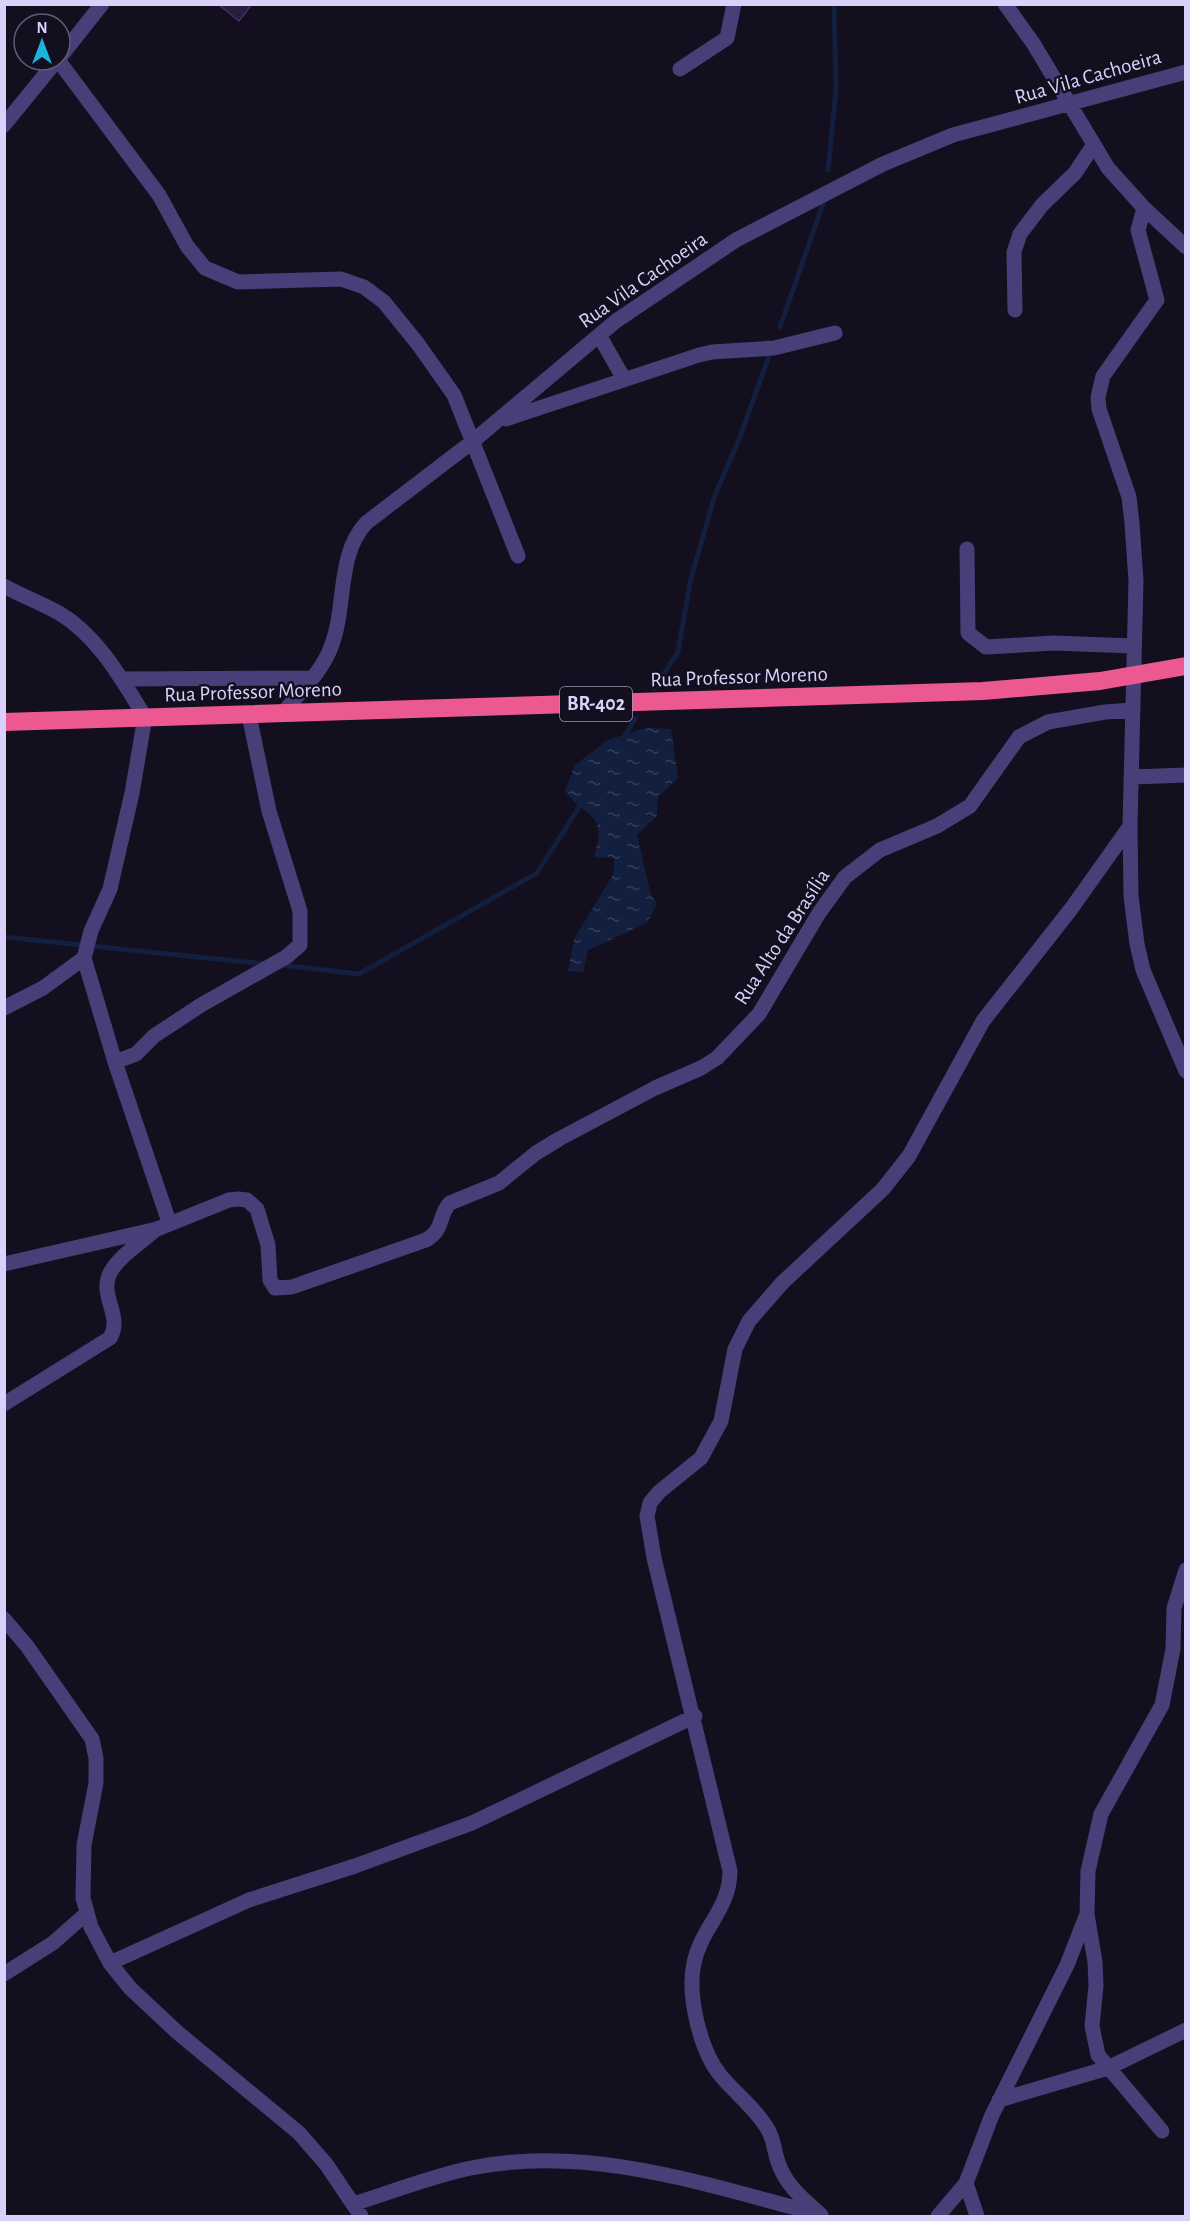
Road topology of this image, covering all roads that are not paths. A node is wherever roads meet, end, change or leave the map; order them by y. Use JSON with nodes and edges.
{"nodes":[{"id":1,"x":102,"y":4,"type":"edge"},
{"id":2,"x":734,"y":4,"type":"edge"},
{"id":3,"x":1005,"y":4,"type":"edge"},
{"id":4,"x":72,"y":42,"type":"edge"},
{"id":5,"x":680,"y":69,"type":"dead end"},
{"id":6,"x":47,"y":72,"type":"edge"},
{"id":7,"x":68,"y":72,"type":"edge"},
{"id":8,"x":1185,"y":72,"type":"edge"},
{"id":9,"x":1068,"y":103,"type":"junction"},
{"id":10,"x":4,"y":125,"type":"edge"},
{"id":11,"x":1093,"y":146,"type":"junction"},
{"id":12,"x":1144,"y":208,"type":"junction"},
{"id":13,"x":1185,"y":246,"type":"edge"},
{"id":14,"x":1015,"y":310,"type":"dead end"},
{"id":15,"x":835,"y":333,"type":"dead end"},
{"id":16,"x":599,"y":335,"type":"junction"},
{"id":17,"x":624,"y":379,"type":"junction"},
{"id":18,"x":497,"y":422,"type":"junction"},
{"id":19,"x":472,"y":442,"type":"junction"},
{"id":20,"x":967,"y":549,"type":"dead end"},
{"id":21,"x":518,"y":556,"type":"dead end"},
{"id":22,"x":4,"y":586,"type":"edge"},
{"id":23,"x":1134,"y":646,"type":"junction"},
{"id":24,"x":1185,"y":666,"type":"edge"},
{"id":25,"x":1133,"y":676,"type":"junction"},
{"id":26,"x":311,"y":678,"type":"junction"},
{"id":27,"x":121,"y":679,"type":"junction"},
{"id":28,"x":1133,"y":710,"type":"junction"},
{"id":29,"x":282,"y":714,"type":"junction"},
{"id":30,"x":249,"y":715,"type":"junction"},
{"id":31,"x":145,"y":717,"type":"junction"},
{"id":32,"x":4,"y":722,"type":"edge"},
{"id":33,"x":1185,"y":775,"type":"edge"},
{"id":34,"x":1132,"y":777,"type":"junction"},
{"id":35,"x":1130,"y":826,"type":"junction"},
{"id":36,"x":84,"y":958,"type":"junction"},
{"id":37,"x":4,"y":1008,"type":"edge"},
{"id":38,"x":1178,"y":1032,"type":"edge"},
{"id":39,"x":115,"y":1062,"type":"junction"},
{"id":40,"x":1185,"y":1071,"type":"edge"},
{"id":41,"x":163,"y":1225,"type":"junction"},
{"id":42,"x":4,"y":1264,"type":"edge"},
{"id":43,"x":4,"y":1404,"type":"edge"},
{"id":44,"x":1185,"y":1570,"type":"edge"},
{"id":45,"x":4,"y":1618,"type":"edge"},
{"id":46,"x":695,"y":1716,"type":"junction"},
{"id":47,"x":87,"y":1913,"type":"junction"},
{"id":48,"x":1087,"y":1914,"type":"junction"},
{"id":49,"x":110,"y":1963,"type":"junction"},
{"id":50,"x":4,"y":1974,"type":"edge"},
{"id":51,"x":1185,"y":2030,"type":"edge"},
{"id":52,"x":1108,"y":2068,"type":"junction"},
{"id":53,"x":999,"y":2100,"type":"junction"},
{"id":54,"x":1162,"y":2132,"type":"dead end"},
{"id":55,"x":966,"y":2183,"type":"junction"},
{"id":56,"x":357,"y":2210,"type":"edge"},
{"id":57,"x":824,"y":2216,"type":"edge"},
{"id":58,"x":938,"y":2217,"type":"edge"},
{"id":59,"x":977,"y":2217,"type":"edge"}],
"edges":[{"from":1,"to":4,"type":"street"},
{"from":2,"to":5,"type":"street"},
{"from":3,"to":9,"type":"street"},
{"from":6,"to":10,"type":"street"},
{"from":7,"to":19,"type":"street"},
{"from":8,"to":9,"type":"street","name":"Rua Vila Cachoeira"},
{"from":9,"to":11,"type":"street"},
{"from":9,"to":16,"type":"street","name":"Rua Vila Cachoeira"},
{"from":11,"to":12,"type":"street"},
{"from":11,"to":14,"type":"street"},
{"from":12,"to":13,"type":"street"},
{"from":12,"to":23,"type":"street"},
{"from":15,"to":17,"type":"street"},
{"from":16,"to":17,"type":"street"},
{"from":16,"to":18,"type":"street","name":"Rua Vila Cachoeira"},
{"from":17,"to":18,"type":"street"},
{"from":18,"to":19,"type":"street","name":"Rua Vila Cachoeira"},
{"from":19,"to":21,"type":"street"},
{"from":19,"to":26,"type":"street","name":"Rua Vila Cachoeira"},
{"from":20,"to":23,"type":"street"},
{"from":22,"to":27,"type":"street"},
{"from":23,"to":25,"type":"street"},
{"from":24,"to":25,"type":"highway","name":"Rua Professor Moreno","number":"BR-402"},
{"from":25,"to":28,"type":"street"},
{"from":25,"to":29,"type":"highway","name":"Rua Professor Moreno","number":"BR-402"},
{"from":26,"to":27,"type":"street"},
{"from":26,"to":29,"type":"street","name":"Rua Vila Cachoeira"},
{"from":27,"to":31,"type":"street"},
{"from":28,"to":34,"type":"street"},
{"from":28,"to":41,"type":"street","name":"Rua Alto da Brasília"},
{"from":29,"to":30,"type":"highway","name":"Rua Professor Moreno","number":"BR-402"},
{"from":30,"to":31,"type":"highway","name":"Rua Professor Moreno","number":"BR-402"},
{"from":30,"to":39,"type":"street"},
{"from":31,"to":32,"type":"highway","name":"Rua Professor Moreno","number":"BR-402"},
{"from":31,"to":36,"type":"street"},
{"from":33,"to":34,"type":"street"},
{"from":34,"to":35,"type":"street"},
{"from":35,"to":38,"type":"street"},
{"from":35,"to":46,"type":"street"},
{"from":36,"to":37,"type":"street"},
{"from":36,"to":39,"type":"street"},
{"from":38,"to":40,"type":"street"},
{"from":39,"to":41,"type":"street"},
{"from":41,"to":42,"type":"street"},
{"from":41,"to":43,"type":"street"},
{"from":44,"to":48,"type":"street"},
{"from":45,"to":47,"type":"street"},
{"from":46,"to":49,"type":"street"},
{"from":46,"to":57,"type":"street"},
{"from":47,"to":49,"type":"street"},
{"from":47,"to":50,"type":"street"},
{"from":48,"to":52,"type":"street"},
{"from":48,"to":53,"type":"street"},
{"from":49,"to":56,"type":"street"},
{"from":51,"to":52,"type":"street"},
{"from":52,"to":53,"type":"street"},
{"from":52,"to":54,"type":"street"},
{"from":53,"to":55,"type":"street"},
{"from":55,"to":58,"type":"street"},
{"from":55,"to":59,"type":"street"},
{"from":56,"to":57,"type":"street"}]}
